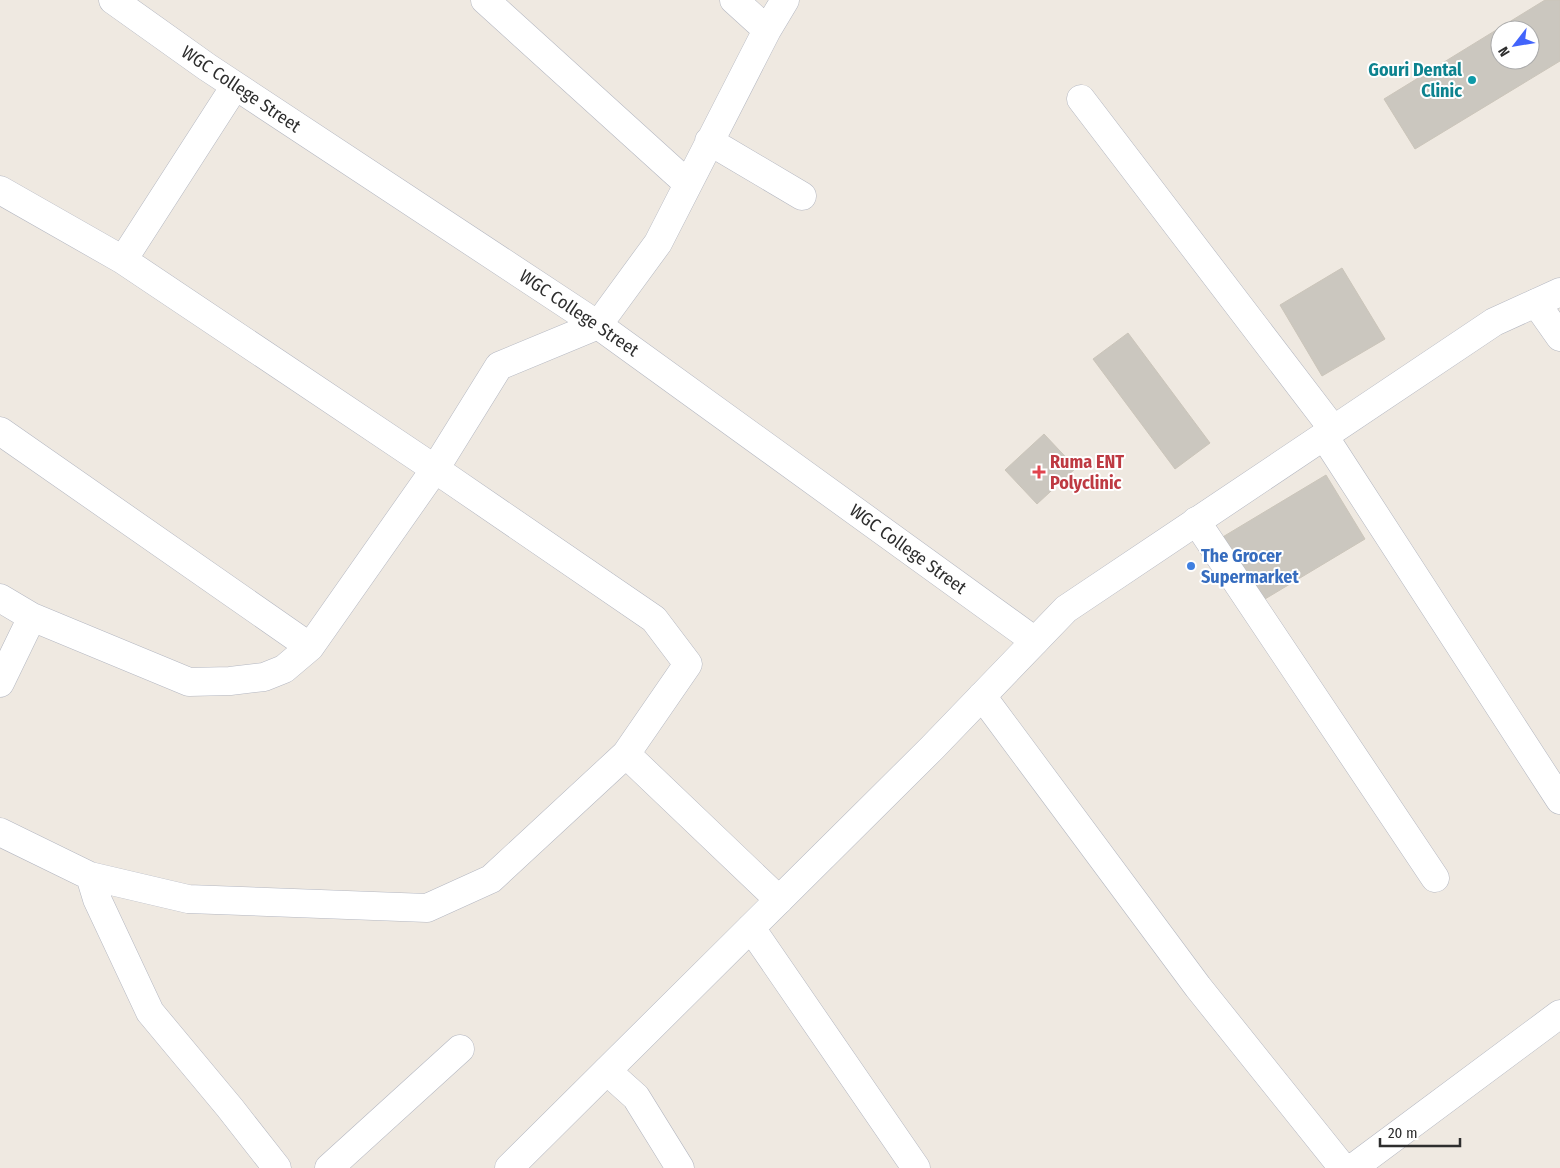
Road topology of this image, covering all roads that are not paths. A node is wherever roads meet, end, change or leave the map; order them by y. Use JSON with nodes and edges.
{"nodes":[{"id":1,"x":112,"y":0,"type":"edge"},
{"id":2,"x":485,"y":0,"type":"edge"},
{"id":3,"x":734,"y":0,"type":"edge"},
{"id":4,"x":785,"y":0,"type":"edge"},
{"id":5,"x":767,"y":30,"type":"junction"},
{"id":6,"x":236,"y":86,"type":"junction"},
{"id":7,"x":1081,"y":99,"type":"dead end"},
{"id":8,"x":709,"y":141,"type":"junction"},
{"id":9,"x":688,"y":184,"type":"junction"},
{"id":10,"x":0,"y":190,"type":"edge"},
{"id":11,"x":802,"y":196,"type":"dead end"},
{"id":12,"x":123,"y":260,"type":"junction"},
{"id":13,"x":1548,"y":298,"type":"edge"},
{"id":14,"x":598,"y":325,"type":"junction"},
{"id":15,"x":1560,"y":338,"type":"edge"},
{"id":16,"x":0,"y":431,"type":"edge"},
{"id":17,"x":1329,"y":433,"type":"junction"},
{"id":18,"x":435,"y":470,"type":"junction"},
{"id":19,"x":1196,"y":521,"type":"junction"},
{"id":20,"x":0,"y":598,"type":"edge"},
{"id":21,"x":32,"y":618,"type":"junction"},
{"id":22,"x":1035,"y":641,"type":"junction"},
{"id":23,"x":310,"y":647,"type":"junction"},
{"id":24,"x":0,"y":683,"type":"edge"},
{"id":25,"x":982,"y":696,"type":"junction"},
{"id":26,"x":626,"y":754,"type":"junction"},
{"id":27,"x":1560,"y":800,"type":"edge"},
{"id":28,"x":0,"y":832,"type":"edge"},
{"id":29,"x":90,"y":876,"type":"junction"},
{"id":30,"x":1435,"y":878,"type":"dead end"},
{"id":31,"x":779,"y":900,"type":"junction"},
{"id":32,"x":751,"y":928,"type":"junction"},
{"id":33,"x":1560,"y":1014,"type":"edge"},
{"id":34,"x":460,"y":1049,"type":"dead end"},
{"id":35,"x":607,"y":1071,"type":"junction"},
{"id":36,"x":277,"y":1168,"type":"edge"},
{"id":37,"x":329,"y":1168,"type":"edge"},
{"id":38,"x":509,"y":1168,"type":"edge"},
{"id":39,"x":680,"y":1168,"type":"edge"},
{"id":40,"x":916,"y":1168,"type":"edge"},
{"id":41,"x":1343,"y":1168,"type":"edge"},
{"id":42,"x":1353,"y":1168,"type":"edge"}],
"edges":[{"from":1,"to":6,"type":"street","name":"WGC College Street"},
{"from":2,"to":9,"type":"street"},
{"from":3,"to":5,"type":"street"},
{"from":4,"to":5,"type":"street"},
{"from":5,"to":8,"type":"street"},
{"from":6,"to":12,"type":"street"},
{"from":6,"to":14,"type":"street","name":"WGC College Street"},
{"from":7,"to":17,"type":"street"},
{"from":8,"to":9,"type":"street"},
{"from":8,"to":11,"type":"street"},
{"from":9,"to":14,"type":"street"},
{"from":10,"to":12,"type":"street"},
{"from":12,"to":18,"type":"street"},
{"from":13,"to":15,"type":"street"},
{"from":13,"to":17,"type":"street"},
{"from":14,"to":18,"type":"street"},
{"from":14,"to":22,"type":"street","name":"WGC College Street"},
{"from":16,"to":23,"type":"street"},
{"from":17,"to":19,"type":"street"},
{"from":17,"to":27,"type":"street"},
{"from":18,"to":23,"type":"street"},
{"from":18,"to":26,"type":"street"},
{"from":19,"to":22,"type":"street"},
{"from":19,"to":30,"type":"street"},
{"from":20,"to":21,"type":"street"},
{"from":21,"to":23,"type":"street"},
{"from":21,"to":24,"type":"street"},
{"from":22,"to":25,"type":"street"},
{"from":25,"to":31,"type":"street"},
{"from":25,"to":41,"type":"street"},
{"from":26,"to":29,"type":"street"},
{"from":26,"to":31,"type":"street"},
{"from":28,"to":29,"type":"street"},
{"from":29,"to":36,"type":"street"},
{"from":31,"to":32,"type":"street"},
{"from":32,"to":35,"type":"street"},
{"from":32,"to":40,"type":"street"},
{"from":33,"to":42,"type":"street"},
{"from":34,"to":37,"type":"street"},
{"from":35,"to":38,"type":"street"},
{"from":35,"to":39,"type":"street"}]}
